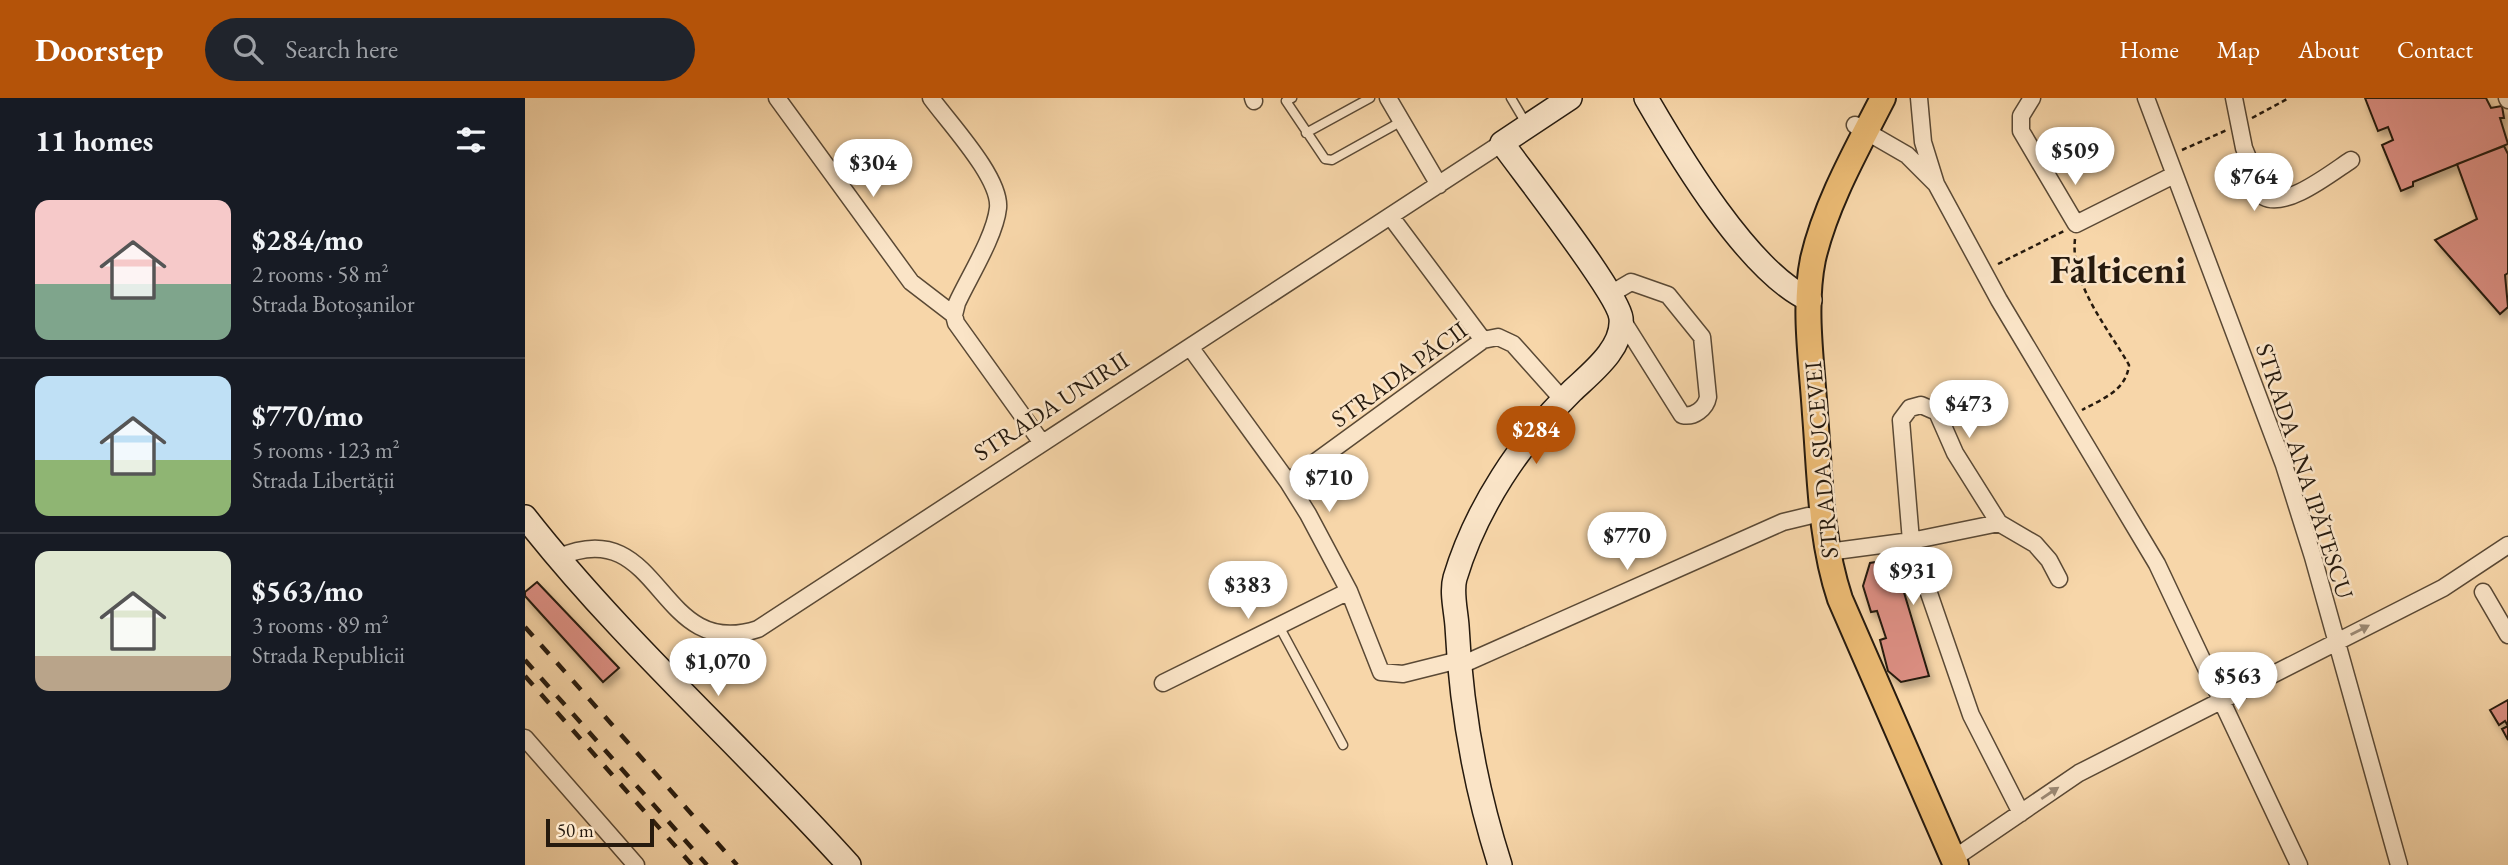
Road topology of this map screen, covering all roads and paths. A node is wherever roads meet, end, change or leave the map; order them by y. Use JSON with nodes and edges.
{"nodes":[{"id":1,"x":777,"y":98,"type":"edge"},
{"id":2,"x":931,"y":98,"type":"edge"},
{"id":3,"x":1370,"y":98,"type":"edge"},
{"id":4,"x":1388,"y":98,"type":"edge"},
{"id":5,"x":1511,"y":98,"type":"edge"},
{"id":6,"x":1570,"y":98,"type":"edge"},
{"id":7,"x":1646,"y":98,"type":"edge"},
{"id":8,"x":1869,"y":98,"type":"edge"},
{"id":9,"x":1884,"y":98,"type":"edge"},
{"id":10,"x":1919,"y":98,"type":"edge"},
{"id":11,"x":2032,"y":98,"type":"edge"},
{"id":12,"x":2145,"y":98,"type":"edge"},
{"id":13,"x":2234,"y":98,"type":"edge"},
{"id":14,"x":1287,"y":99,"type":"edge"},
{"id":15,"x":1402,"y":121,"type":"junction"},
{"id":16,"x":1527,"y":125,"type":"junction"},
{"id":17,"x":1861,"y":128,"type":"junction"},
{"id":18,"x":1306,"y":134,"type":"junction"},
{"id":19,"x":1502,"y":143,"type":"junction"},
{"id":20,"x":2351,"y":160,"type":"dead end"},
{"id":21,"x":2174,"y":175,"type":"junction"},
{"id":22,"x":1936,"y":184,"type":"junction"},
{"id":23,"x":1439,"y":185,"type":"junction"},
{"id":24,"x":1391,"y":217,"type":"junction"},
{"id":25,"x":2076,"y":224,"type":"junction"},
{"id":26,"x":1982,"y":271,"type":"junction"},
{"id":27,"x":1609,"y":295,"type":"junction"},
{"id":28,"x":1801,"y":296,"type":"junction"},
{"id":29,"x":954,"y":315,"type":"junction"},
{"id":30,"x":1621,"y":318,"type":"junction"},
{"id":31,"x":1483,"y":340,"type":"junction"},
{"id":32,"x":1190,"y":347,"type":"junction"},
{"id":33,"x":1563,"y":400,"type":"junction"},
{"id":34,"x":2070,"y":417,"type":"junction"},
{"id":35,"x":1042,"y":443,"type":"junction"},
{"id":36,"x":1288,"y":482,"type":"junction"},
{"id":37,"x":1808,"y":516,"type":"junction"},
{"id":38,"x":525,"y":517,"type":"edge"},
{"id":39,"x":1999,"y":523,"type":"junction"},
{"id":40,"x":1911,"y":541,"type":"junction"},
{"id":41,"x":2508,"y":545,"type":"edge"},
{"id":42,"x":1828,"y":552,"type":"junction"},
{"id":43,"x":557,"y":558,"type":"junction"},
{"id":44,"x":2059,"y":579,"type":"dead end"},
{"id":45,"x":1349,"y":591,"type":"junction"},
{"id":46,"x":2483,"y":592,"type":"dead end"},
{"id":47,"x":2505,"y":624,"type":"edge"},
{"id":48,"x":1279,"y":626,"type":"junction"},
{"id":49,"x":2336,"y":642,"type":"junction"},
{"id":50,"x":1459,"y":663,"type":"junction"},
{"id":51,"x":1163,"y":683,"type":"dead end"},
{"id":52,"x":2220,"y":700,"type":"junction"},
{"id":53,"x":525,"y":738,"type":"edge"},
{"id":54,"x":1343,"y":745,"type":"dead end"},
{"id":55,"x":2021,"y":813,"type":"junction"},
{"id":56,"x":1949,"y":863,"type":"edge"},
{"id":57,"x":636,"y":865,"type":"edge"},
{"id":58,"x":849,"y":865,"type":"edge"},
{"id":59,"x":1500,"y":865,"type":"edge"},
{"id":60,"x":2299,"y":865,"type":"edge"},
{"id":61,"x":2399,"y":865,"type":"edge"}],
"edges":[{"from":1,"to":29,"type":"street"},
{"from":2,"to":29,"type":"street"},
{"from":3,"to":18,"type":"lane"},
{"from":4,"to":15,"type":"street"},
{"from":5,"to":16,"type":"lane"},
{"from":6,"to":16,"type":"street","name":"STRADA UNIRII"},
{"from":7,"to":28,"type":"street"},
{"from":8,"to":17,"type":"main road"},
{"from":9,"to":17,"type":"main road"},
{"from":10,"to":22,"type":"street"},
{"from":11,"to":25,"type":"street"},
{"from":12,"to":21,"type":"street","name":"STRADA ANA IPĂTESCU"},
{"from":13,"to":20,"type":"street"},
{"from":14,"to":18,"type":"lane"},
{"from":15,"to":18,"type":"lane"},
{"from":15,"to":23,"type":"street"},
{"from":16,"to":19,"type":"street","name":"STRADA UNIRII"},
{"from":17,"to":22,"type":"street"},
{"from":17,"to":28,"type":"main road"},
{"from":19,"to":23,"type":"street","name":"STRADA UNIRII"},
{"from":19,"to":27,"type":"street"},
{"from":21,"to":25,"type":"street"},
{"from":21,"to":49,"type":"street","name":"STRADA ANA IPĂTESCU"},
{"from":22,"to":26,"type":"street"},
{"from":23,"to":24,"type":"street","name":"STRADA UNIRII"},
{"from":24,"to":31,"type":"street"},
{"from":24,"to":32,"type":"street","name":"STRADA UNIRII"},
{"from":25,"to":26,"type":"path"},
{"from":25,"to":34,"type":"path"},
{"from":26,"to":34,"type":"street"},
{"from":27,"to":30,"type":"street"},
{"from":27,"to":30,"type":"street"},
{"from":28,"to":37,"type":"main road","name":"STRADA SUCEVEI"},
{"from":28,"to":42,"type":"main road","name":"STRADA SUCEVEI"},
{"from":29,"to":35,"type":"street"},
{"from":30,"to":33,"type":"street"},
{"from":31,"to":33,"type":"street","name":"STRADA PĂCII"},
{"from":31,"to":36,"type":"street","name":"STRADA PĂCII"},
{"from":32,"to":35,"type":"street","name":"STRADA UNIRII"},
{"from":32,"to":36,"type":"street"},
{"from":33,"to":50,"type":"street"},
{"from":34,"to":52,"type":"street"},
{"from":35,"to":43,"type":"street","name":"STRADA UNIRII"},
{"from":36,"to":45,"type":"street"},
{"from":37,"to":50,"type":"street"},
{"from":37,"to":56,"type":"main road","name":"STRADA SUCEVEI"},
{"from":38,"to":43,"type":"street"},
{"from":39,"to":40,"type":"street"},
{"from":39,"to":40,"type":"street"},
{"from":39,"to":44,"type":"street"},
{"from":40,"to":42,"type":"street"},
{"from":40,"to":55,"type":"street"},
{"from":49,"to":41,"type":"street","one_way":true},
{"from":42,"to":56,"type":"main road","name":"STRADA SUCEVEI"},
{"from":43,"to":58,"type":"street"},
{"from":45,"to":48,"type":"street"},
{"from":45,"to":50,"type":"street"},
{"from":46,"to":47,"type":"street"},
{"from":48,"to":51,"type":"street"},
{"from":48,"to":54,"type":"lane"},
{"from":49,"to":52,"type":"street"},
{"from":49,"to":61,"type":"street","name":"STRADA ANA IPĂTESCU"},
{"from":50,"to":59,"type":"street"},
{"from":55,"to":52,"type":"street","one_way":true},
{"from":52,"to":60,"type":"street"},
{"from":53,"to":57,"type":"street"},
{"from":55,"to":56,"type":"street"}]}
